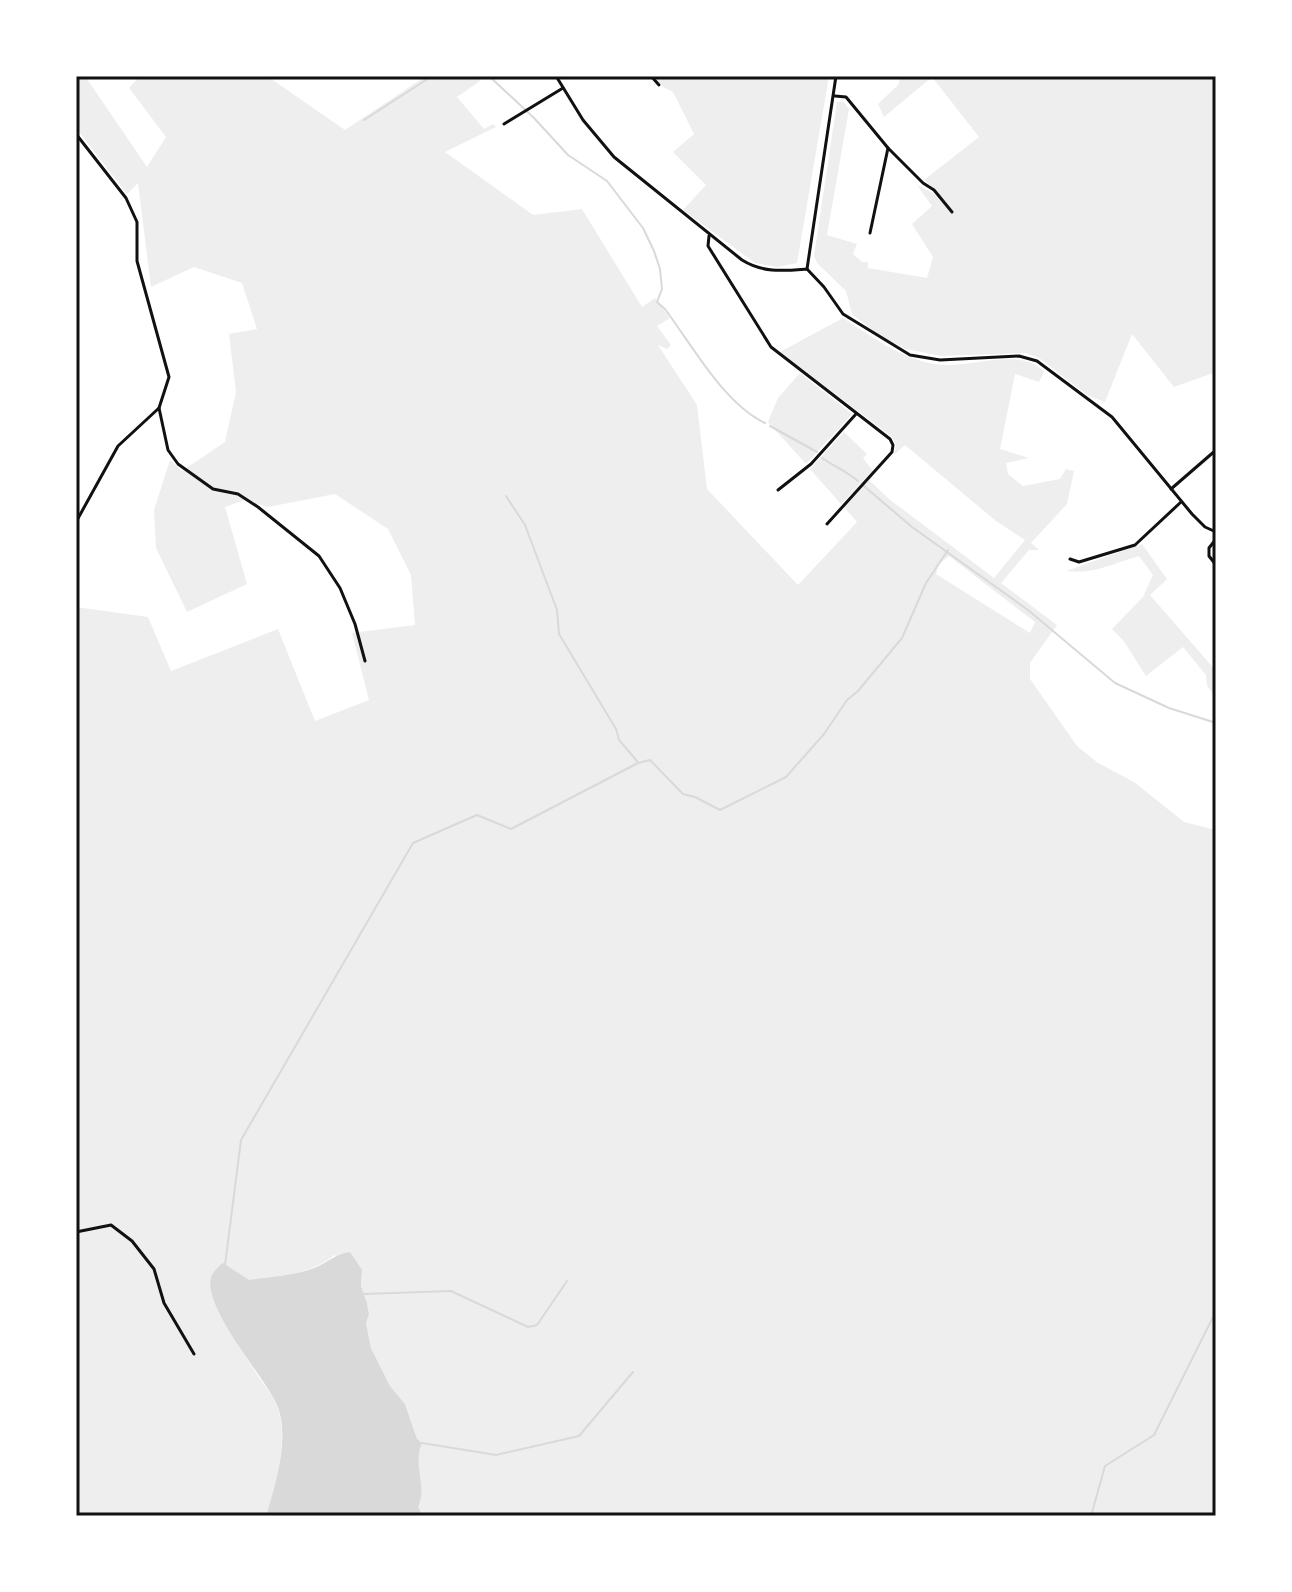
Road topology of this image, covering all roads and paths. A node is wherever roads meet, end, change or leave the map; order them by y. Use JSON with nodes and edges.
{"nodes":[{"id":1,"x":556,"y":76,"type":"edge"},
{"id":2,"x":651,"y":76,"type":"edge"},
{"id":3,"x":836,"y":76,"type":"edge"},
{"id":4,"x":659,"y":85,"type":"dead end"},
{"id":5,"x":563,"y":88,"type":"junction"},
{"id":6,"x":835,"y":96,"type":"junction"},
{"id":7,"x":504,"y":124,"type":"dead end"},
{"id":8,"x":76,"y":134,"type":"edge"},
{"id":9,"x":888,"y":148,"type":"junction"},
{"id":10,"x":952,"y":212,"type":"dead end"},
{"id":11,"x":870,"y":233,"type":"dead end"},
{"id":12,"x":709,"y":236,"type":"junction"},
{"id":13,"x":807,"y":269,"type":"junction"},
{"id":14,"x":159,"y":408,"type":"junction"},
{"id":15,"x":856,"y":414,"type":"junction"},
{"id":16,"x":1216,"y":450,"type":"edge"},
{"id":17,"x":1171,"y":489,"type":"junction"},
{"id":18,"x":778,"y":490,"type":"dead end"},
{"id":19,"x":1181,"y":502,"type":"junction"},
{"id":20,"x":76,"y":522,"type":"edge"},
{"id":21,"x":827,"y":524,"type":"dead end"},
{"id":22,"x":1216,"y":532,"type":"edge"},
{"id":23,"x":1216,"y":539,"type":"edge"},
{"id":24,"x":1070,"y":559,"type":"dead end"},
{"id":25,"x":1216,"y":565,"type":"edge"},
{"id":26,"x":365,"y":661,"type":"dead end"},
{"id":27,"x":76,"y":1232,"type":"edge"},
{"id":28,"x":194,"y":1354,"type":"dead end"}],
"edges":[{"from":1,"to":5,"type":"street"},
{"from":2,"to":4,"type":"street"},
{"from":3,"to":6,"type":"street"},
{"from":5,"to":7,"type":"street"},
{"from":5,"to":12,"type":"street"},
{"from":6,"to":9,"type":"street"},
{"from":6,"to":13,"type":"street"},
{"from":8,"to":14,"type":"street"},
{"from":9,"to":10,"type":"street"},
{"from":9,"to":11,"type":"street"},
{"from":12,"to":13,"type":"street"},
{"from":12,"to":15,"type":"street"},
{"from":13,"to":17,"type":"street"},
{"from":14,"to":20,"type":"street"},
{"from":14,"to":26,"type":"street"},
{"from":15,"to":18,"type":"street"},
{"from":15,"to":21,"type":"street"},
{"from":16,"to":17,"type":"street"},
{"from":17,"to":19,"type":"street"},
{"from":19,"to":22,"type":"street"},
{"from":19,"to":24,"type":"street"},
{"from":23,"to":25,"type":"street"},
{"from":27,"to":28,"type":"street"}]}
